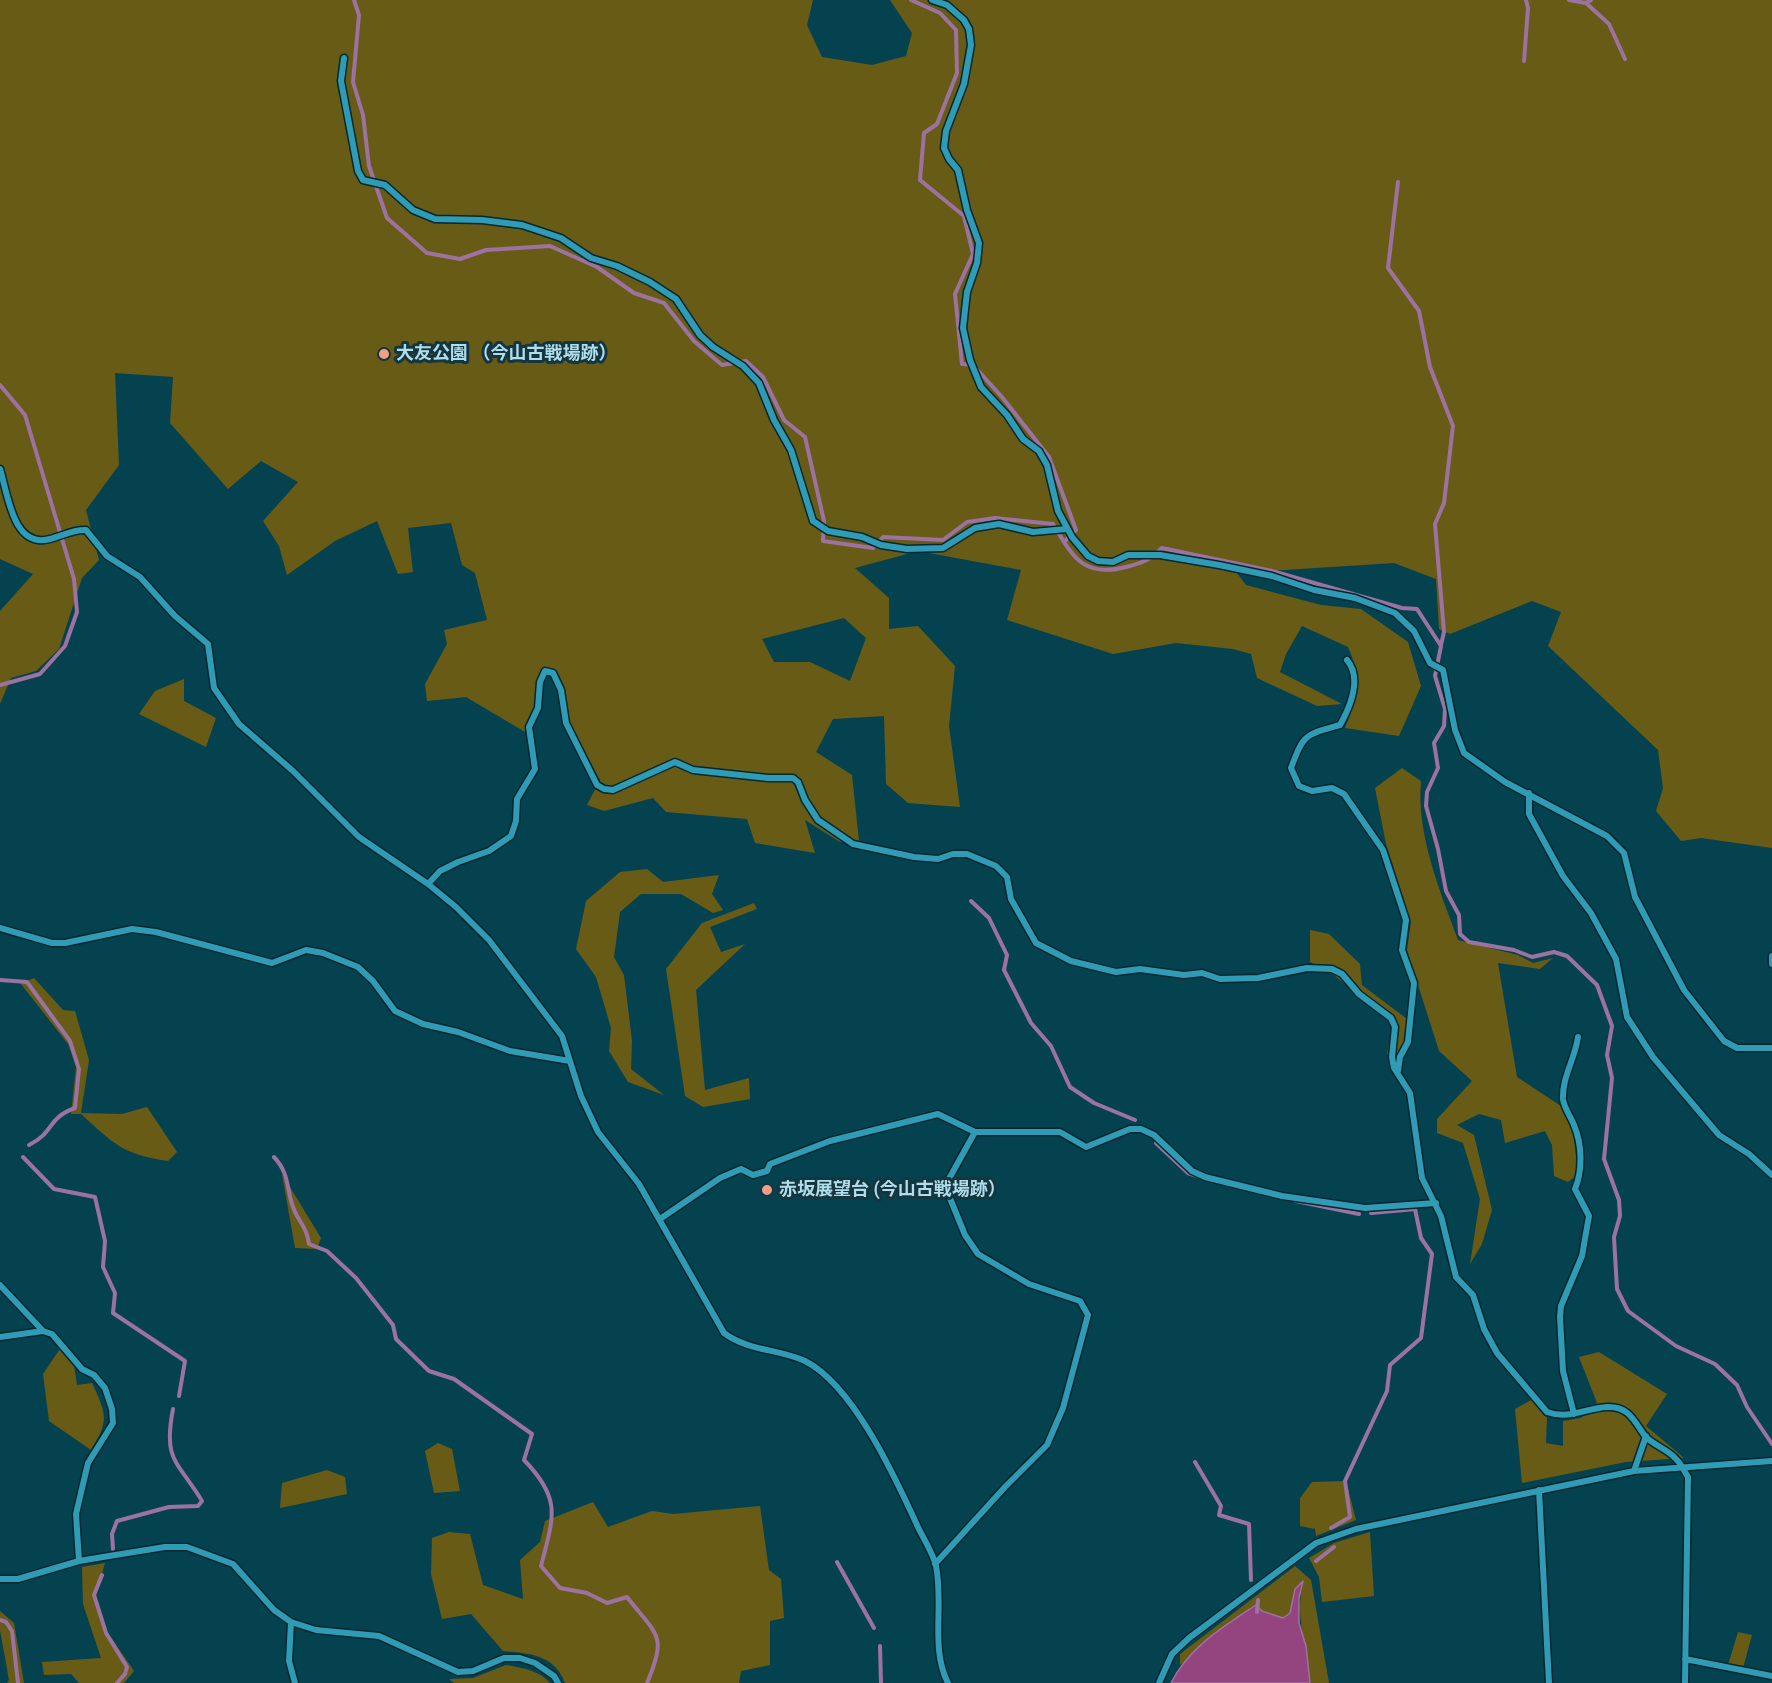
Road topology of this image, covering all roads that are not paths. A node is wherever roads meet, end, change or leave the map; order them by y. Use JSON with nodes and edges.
{"nodes":[{"id":1,"x":932,"y":0,"type":"edge"},
{"id":2,"x":344,"y":58,"type":"dead end"},
{"id":3,"x":0,"y":469,"type":"edge"},
{"id":4,"x":1067,"y":529,"type":"junction"},
{"id":5,"x":1347,"y":660,"type":"dead end"},
{"id":6,"x":1529,"y":793,"type":"junction"},
{"id":7,"x":428,"y":884,"type":"junction"},
{"id":8,"x":0,"y":928,"type":"edge"},
{"id":9,"x":1772,"y":956,"type":"edge"},
{"id":10,"x":1772,"y":964,"type":"edge"},
{"id":11,"x":1578,"y":1037,"type":"dead end"},
{"id":12,"x":1772,"y":1048,"type":"edge"},
{"id":13,"x":570,"y":1061,"type":"junction"},
{"id":14,"x":1398,"y":1071,"type":"junction"},
{"id":15,"x":975,"y":1132,"type":"junction"},
{"id":16,"x":1772,"y":1175,"type":"edge"},
{"id":17,"x":1436,"y":1203,"type":"junction"},
{"id":18,"x":660,"y":1219,"type":"junction"},
{"id":19,"x":0,"y":1285,"type":"edge"},
{"id":20,"x":43,"y":1330,"type":"junction"},
{"id":21,"x":0,"y":1337,"type":"edge"},
{"id":22,"x":1574,"y":1414,"type":"junction"},
{"id":23,"x":1646,"y":1436,"type":"junction"},
{"id":24,"x":1772,"y":1461,"type":"edge"},
{"id":25,"x":1683,"y":1468,"type":"junction"},
{"id":26,"x":1634,"y":1471,"type":"junction"},
{"id":27,"x":1539,"y":1490,"type":"junction"},
{"id":28,"x":79,"y":1561,"type":"junction"},
{"id":29,"x":935,"y":1564,"type":"junction"},
{"id":30,"x":0,"y":1579,"type":"edge"},
{"id":31,"x":291,"y":1622,"type":"junction"},
{"id":32,"x":1685,"y":1659,"type":"junction"},
{"id":33,"x":1772,"y":1676,"type":"edge"},
{"id":34,"x":295,"y":1683,"type":"edge"},
{"id":35,"x":558,"y":1683,"type":"edge"},
{"id":36,"x":948,"y":1683,"type":"edge"},
{"id":37,"x":1160,"y":1683,"type":"edge"},
{"id":38,"x":1549,"y":1683,"type":"edge"},
{"id":39,"x":1684,"y":1683,"type":"edge"}],
"edges":[{"from":1,"to":4,"type":"street"},
{"from":2,"to":4,"type":"street"},
{"from":3,"to":7,"type":"street"},
{"from":4,"to":6,"type":"street"},
{"from":5,"to":14,"type":"street"},
{"from":6,"to":12,"type":"street"},
{"from":6,"to":16,"type":"street"},
{"from":7,"to":13,"type":"street"},
{"from":7,"to":14,"type":"street"},
{"from":8,"to":13,"type":"street"},
{"from":9,"to":10,"type":"street"},
{"from":11,"to":22,"type":"street"},
{"from":13,"to":18,"type":"street"},
{"from":14,"to":17,"type":"street"},
{"from":15,"to":17,"type":"street"},
{"from":15,"to":18,"type":"street"},
{"from":15,"to":29,"type":"street"},
{"from":17,"to":22,"type":"street"},
{"from":18,"to":29,"type":"street"},
{"from":19,"to":20,"type":"street"},
{"from":20,"to":21,"type":"street"},
{"from":20,"to":28,"type":"street"},
{"from":22,"to":23,"type":"street"},
{"from":23,"to":25,"type":"street"},
{"from":23,"to":26,"type":"street"},
{"from":24,"to":25,"type":"street"},
{"from":25,"to":26,"type":"street"},
{"from":25,"to":32,"type":"street"},
{"from":26,"to":27,"type":"street"},
{"from":27,"to":37,"type":"street"},
{"from":27,"to":38,"type":"street"},
{"from":28,"to":30,"type":"street"},
{"from":28,"to":31,"type":"street"},
{"from":29,"to":36,"type":"street"},
{"from":31,"to":34,"type":"street"},
{"from":31,"to":35,"type":"street"},
{"from":32,"to":33,"type":"street"},
{"from":32,"to":39,"type":"street"}]}
